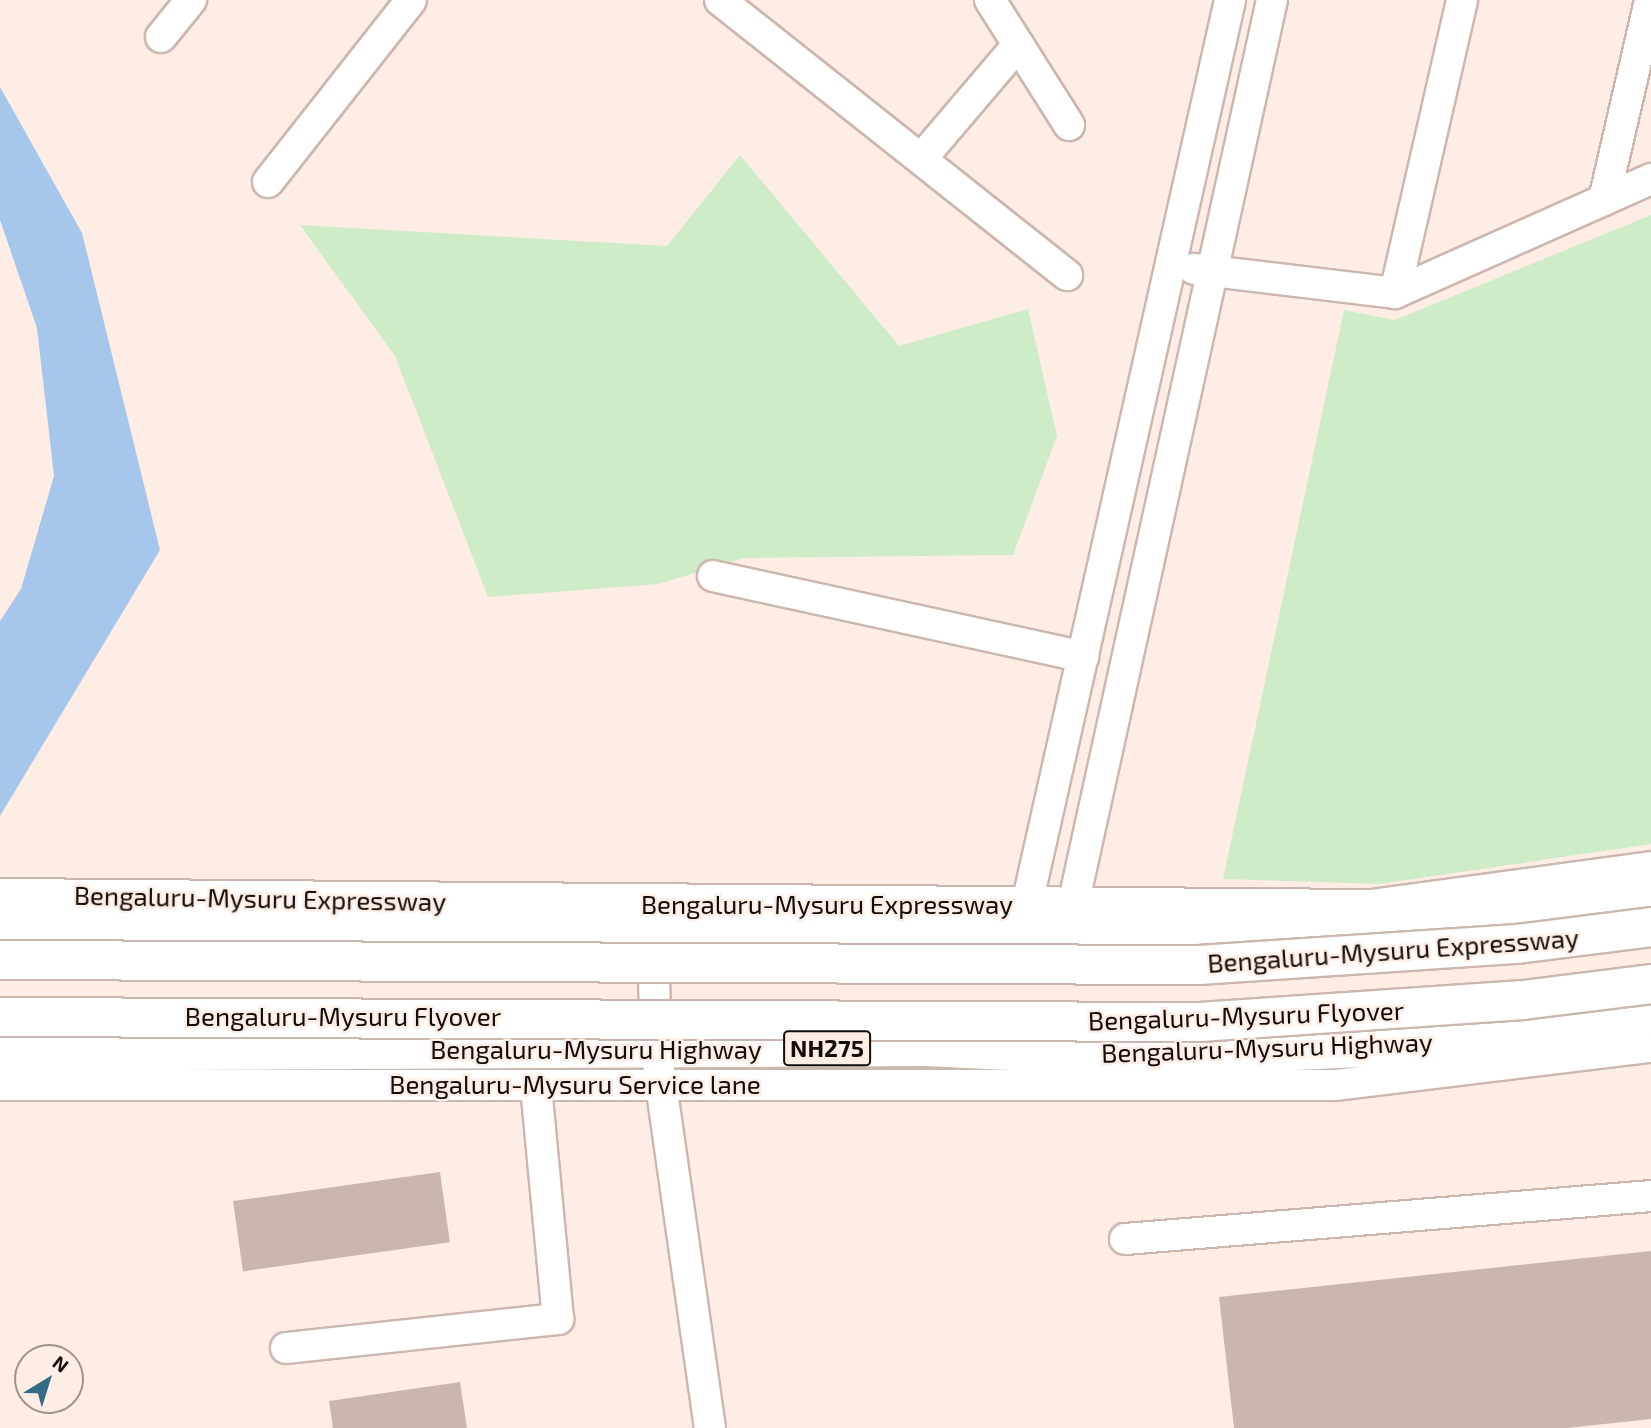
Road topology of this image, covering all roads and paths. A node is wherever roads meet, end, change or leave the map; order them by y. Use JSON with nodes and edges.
{"nodes":[{"id":1,"x":411,"y":0,"type":"edge"},
{"id":2,"x":720,"y":0,"type":"edge"},
{"id":3,"x":989,"y":0,"type":"edge"},
{"id":4,"x":1230,"y":0,"type":"edge"},
{"id":5,"x":1272,"y":0,"type":"edge"},
{"id":6,"x":1462,"y":0,"type":"edge"},
{"id":7,"x":1650,"y":0,"type":"edge"},
{"id":8,"x":189,"y":1,"type":"edge"},
{"id":9,"x":161,"y":37,"type":"dead end"},
{"id":10,"x":1018,"y":45,"type":"junction"},
{"id":11,"x":1069,"y":125,"type":"dead end"},
{"id":12,"x":921,"y":159,"type":"junction"},
{"id":13,"x":1651,"y":179,"type":"edge"},
{"id":14,"x":268,"y":182,"type":"dead end"},
{"id":15,"x":1604,"y":200,"type":"junction"},
{"id":16,"x":1171,"y":262,"type":"junction"},
{"id":17,"x":1067,"y":275,"type":"dead end"},
{"id":18,"x":1213,"y":275,"type":"junction"},
{"id":19,"x":1395,"y":293,"type":"junction"},
{"id":20,"x":713,"y":576,"type":"dead end"},
{"id":21,"x":1083,"y":657,"type":"junction"},
{"id":22,"x":1651,"y":867,"type":"edge"},
{"id":23,"x":0,"y":894,"type":"edge"},
{"id":24,"x":1651,"y":896,"type":"edge"},
{"id":25,"x":1027,"y":904,"type":"junction"},
{"id":26,"x":1073,"y":905,"type":"junction"},
{"id":27,"x":653,"y":917,"type":"junction"},
{"id":28,"x":0,"y":927,"type":"edge"},
{"id":29,"x":1651,"y":927,"type":"edge"},
{"id":30,"x":0,"y":960,"type":"edge"},
{"id":31,"x":1651,"y":984,"type":"edge"},
{"id":32,"x":1651,"y":1013,"type":"edge"},
{"id":33,"x":0,"y":1017,"type":"edge"},
{"id":34,"x":1651,"y":1047,"type":"edge"},
{"id":35,"x":0,"y":1052,"type":"edge"},
{"id":36,"x":658,"y":1066,"type":"junction"},
{"id":37,"x":0,"y":1085,"type":"edge"},
{"id":38,"x":536,"y":1086,"type":"junction"},
{"id":39,"x":1651,"y":1196,"type":"edge"},
{"id":40,"x":1125,"y":1239,"type":"dead end"},
{"id":41,"x":286,"y":1348,"type":"dead end"},
{"id":42,"x":710,"y":1428,"type":"edge"}],
"edges":[{"from":1,"to":14,"type":"street"},
{"from":2,"to":12,"type":"street"},
{"from":3,"to":10,"type":"street"},
{"from":4,"to":16,"type":"street"},
{"from":5,"to":18,"type":"street"},
{"from":6,"to":19,"type":"street"},
{"from":7,"to":15,"type":"street"},
{"from":8,"to":9,"type":"street"},
{"from":10,"to":11,"type":"street"},
{"from":10,"to":12,"type":"street"},
{"from":12,"to":17,"type":"street"},
{"from":13,"to":15,"type":"street"},
{"from":15,"to":19,"type":"street"},
{"from":16,"to":18,"type":"street"},
{"from":16,"to":21,"type":"street"},
{"from":18,"to":19,"type":"street"},
{"from":18,"to":26,"type":"street"},
{"from":20,"to":21,"type":"street"},
{"from":21,"to":25,"type":"street"},
{"from":22,"to":26,"type":"street","name":"Bengaluru-Mysuru Expressway"},
{"from":23,"to":27,"type":"street","name":"Bengaluru-Mysuru Expressway"},
{"from":24,"to":27,"type":"highway","name":"Bengaluru-Mysuru Expressway"},
{"from":25,"to":26,"type":"street","name":"Bengaluru-Mysuru Expressway"},
{"from":25,"to":27,"type":"street","name":"Bengaluru-Mysuru Expressway"},
{"from":27,"to":28,"type":"highway","name":"Bengaluru-Mysuru Expressway"},
{"from":27,"to":36,"type":"street"},
{"from":29,"to":30,"type":"highway","name":"Bengaluru-Mysuru Expressway","bridge":true},
{"from":31,"to":33,"type":"highway","name":"Bengaluru-Mysuru Flyover","number":"NH275","bridge":true},
{"from":32,"to":36,"type":"highway","name":"Bengaluru-Mysuru Highway","number":"NH275"},
{"from":34,"to":36,"type":"street","name":"Bengaluru-Mysuru Service lane","number":"NH275"},
{"from":35,"to":36,"type":"highway","name":"Bengaluru-Mysuru Highway","number":"NH275"},
{"from":36,"to":38,"type":"street","name":"Bengaluru-Mysuru Service lane","number":"NH275"},
{"from":36,"to":42,"type":"street"},
{"from":37,"to":38,"type":"street","name":"Bengaluru-Mysuru Service lane","number":"NH275"},
{"from":38,"to":41,"type":"street"},
{"from":39,"to":40,"type":"street"}]}
